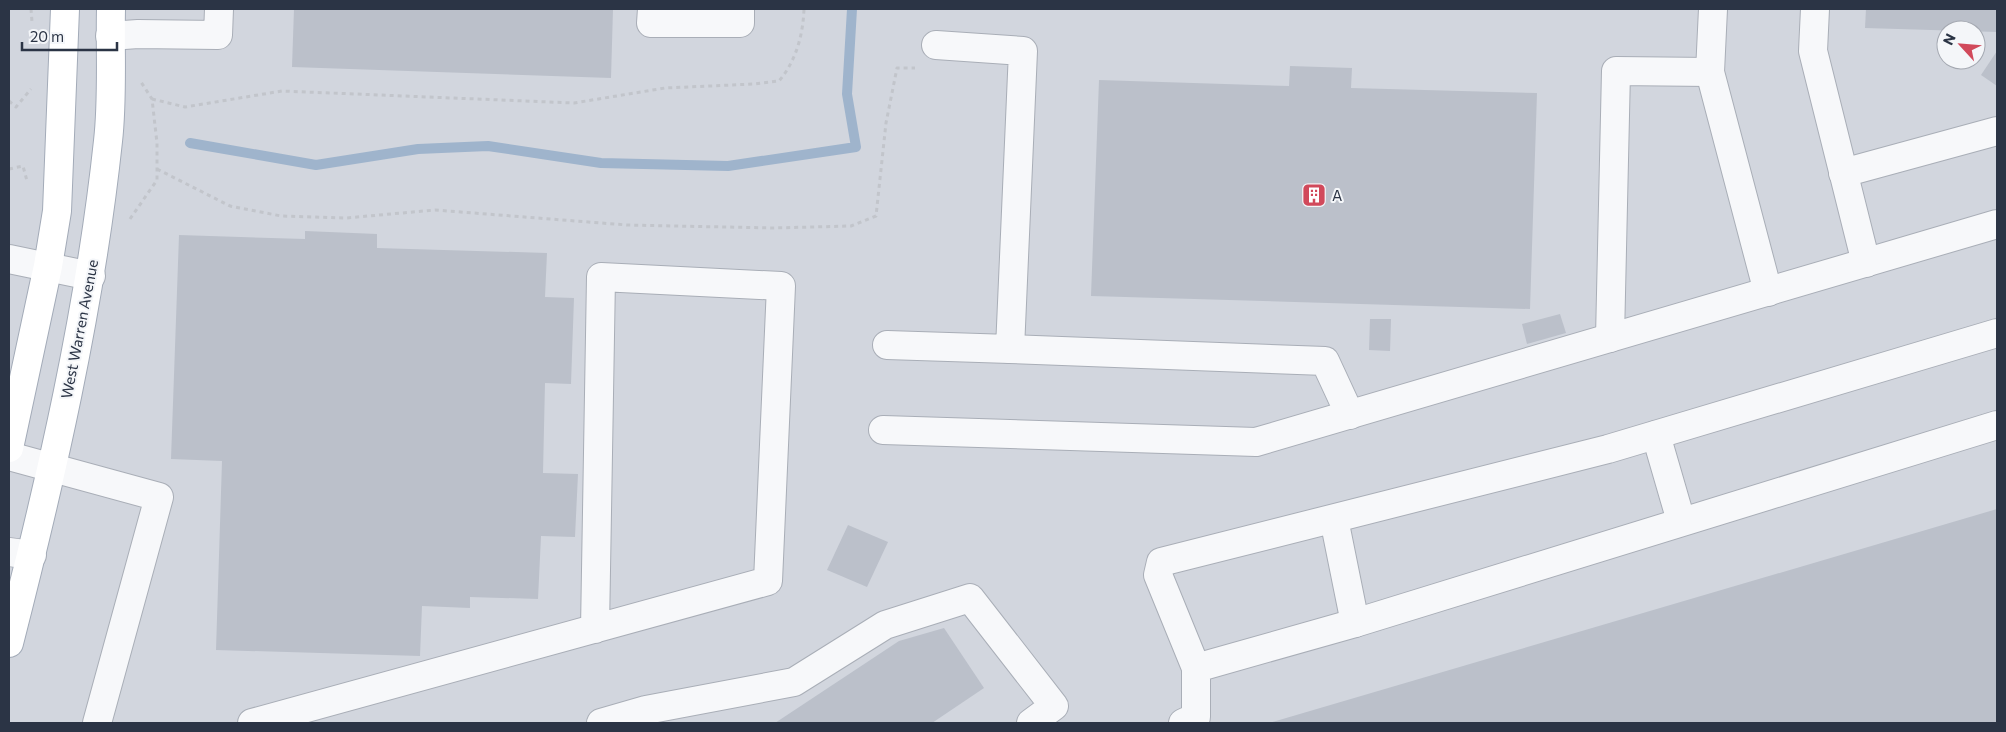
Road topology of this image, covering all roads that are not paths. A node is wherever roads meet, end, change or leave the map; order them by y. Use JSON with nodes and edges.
{"nodes":[{"id":1,"x":65,"y":9,"type":"edge"},
{"id":2,"x":111,"y":9,"type":"edge"},
{"id":3,"x":219,"y":9,"type":"edge"},
{"id":4,"x":652,"y":9,"type":"edge"},
{"id":5,"x":740,"y":9,"type":"edge"},
{"id":6,"x":1713,"y":9,"type":"edge"},
{"id":7,"x":1815,"y":9,"type":"edge"},
{"id":8,"x":110,"y":36,"type":"junction"},
{"id":9,"x":936,"y":45,"type":"dead end"},
{"id":10,"x":1710,"y":72,"type":"junction"},
{"id":11,"x":1997,"y":131,"type":"edge"},
{"id":12,"x":1843,"y":173,"type":"junction"},
{"id":13,"x":1997,"y":224,"type":"edge"},
{"id":14,"x":9,"y":259,"type":"edge"},
{"id":15,"x":1866,"y":263,"type":"junction"},
{"id":16,"x":48,"y":266,"type":"junction"},
{"id":17,"x":91,"y":276,"type":"junction"},
{"id":18,"x":1768,"y":292,"type":"junction"},
{"id":19,"x":1997,"y":333,"type":"edge"},
{"id":20,"x":1610,"y":338,"type":"junction"},
{"id":21,"x":887,"y":345,"type":"dead end"},
{"id":22,"x":1010,"y":349,"type":"junction"},
{"id":23,"x":1350,"y":415,"type":"junction"},
{"id":24,"x":1997,"y":425,"type":"edge"},
{"id":25,"x":883,"y":430,"type":"dead end"},
{"id":26,"x":1656,"y":435,"type":"junction"},
{"id":27,"x":9,"y":448,"type":"edge"},
{"id":28,"x":9,"y":456,"type":"edge"},
{"id":29,"x":50,"y":468,"type":"junction"},
{"id":30,"x":1334,"y":519,"type":"junction"},
{"id":31,"x":1681,"y":521,"type":"junction"},
{"id":32,"x":20,"y":553,"type":"edge"},
{"id":33,"x":1355,"y":623,"type":"junction"},
{"id":34,"x":595,"y":629,"type":"junction"},
{"id":35,"x":9,"y":643,"type":"edge"},
{"id":36,"x":1196,"y":668,"type":"junction"},
{"id":37,"x":97,"y":723,"type":"edge"},
{"id":38,"x":252,"y":723,"type":"edge"},
{"id":39,"x":601,"y":723,"type":"edge"},
{"id":40,"x":1031,"y":723,"type":"edge"},
{"id":41,"x":1183,"y":723,"type":"edge"}],
"edges":[{"from":1,"to":16,"type":"main road"},
{"from":2,"to":8,"type":"main road","name":"West Warren Avenue"},
{"from":3,"to":8,"type":"lane"},
{"from":4,"to":5,"type":"lane"},
{"from":6,"to":10,"type":"lane"},
{"from":7,"to":12,"type":"lane"},
{"from":8,"to":17,"type":"main road","name":"West Warren Avenue"},
{"from":9,"to":22,"type":"lane"},
{"from":10,"to":18,"type":"lane"},
{"from":10,"to":20,"type":"lane"},
{"from":11,"to":12,"type":"lane"},
{"from":12,"to":15,"type":"lane"},
{"from":13,"to":15,"type":"lane"},
{"from":14,"to":16,"type":"lane"},
{"from":15,"to":18,"type":"lane"},
{"from":16,"to":17,"type":"lane"},
{"from":16,"to":27,"type":"main road"},
{"from":17,"to":29,"type":"main road","name":"West Warren Avenue"},
{"from":18,"to":20,"type":"lane"},
{"from":19,"to":26,"type":"lane"},
{"from":20,"to":23,"type":"lane"},
{"from":21,"to":22,"type":"lane"},
{"from":22,"to":23,"type":"lane"},
{"from":23,"to":25,"type":"lane"},
{"from":24,"to":31,"type":"lane"},
{"from":26,"to":30,"type":"lane"},
{"from":26,"to":31,"type":"lane"},
{"from":28,"to":29,"type":"lane"},
{"from":29,"to":32,"type":"main road","name":"West Warren Avenue"},
{"from":29,"to":37,"type":"lane"},
{"from":30,"to":33,"type":"lane"},
{"from":30,"to":36,"type":"lane"},
{"from":31,"to":33,"type":"lane"},
{"from":32,"to":35,"type":"main road","name":"West Warren Avenue"},
{"from":33,"to":36,"type":"lane"},
{"from":34,"to":34,"type":"lane"},
{"from":34,"to":38,"type":"lane"},
{"from":36,"to":41,"type":"lane"},
{"from":39,"to":40,"type":"lane"}]}
